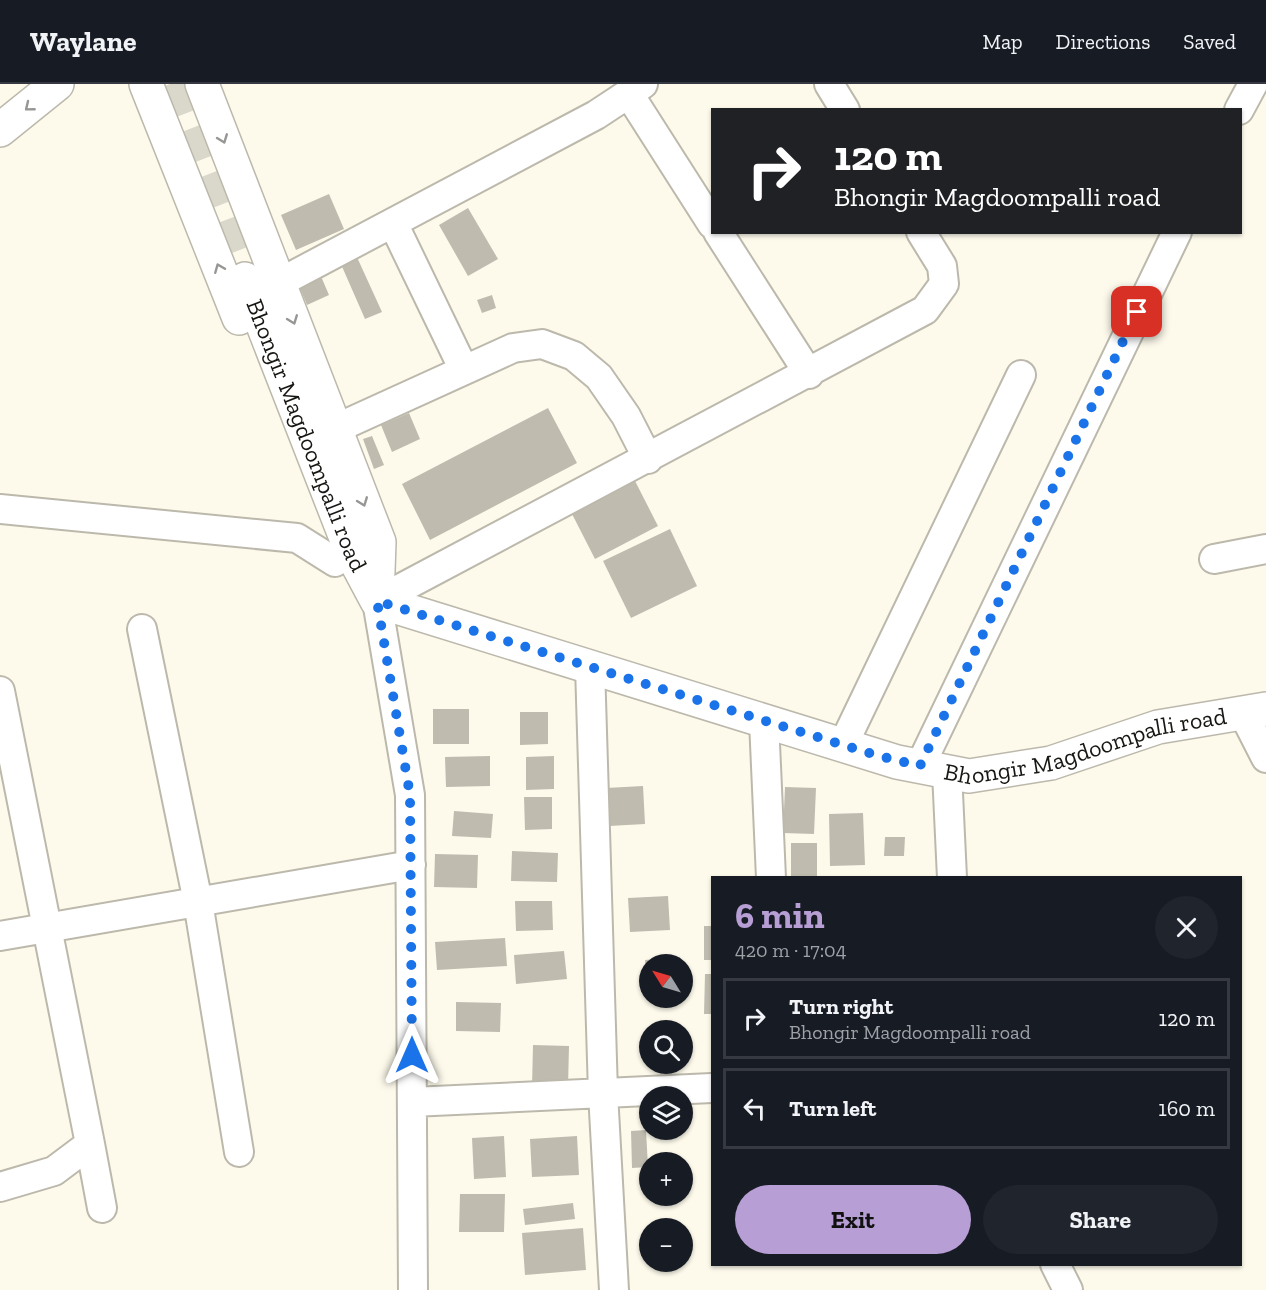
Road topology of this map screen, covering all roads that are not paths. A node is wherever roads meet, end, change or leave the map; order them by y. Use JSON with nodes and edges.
{"nodes":[{"id":1,"x":57,"y":84,"type":"edge"},
{"id":2,"x":146,"y":84,"type":"edge"},
{"id":3,"x":202,"y":84,"type":"edge"},
{"id":4,"x":829,"y":84,"type":"edge"},
{"id":5,"x":1253,"y":84,"type":"edge"},
{"id":6,"x":636,"y":89,"type":"edge"},
{"id":7,"x":844,"y":108,"type":"edge"},
{"id":8,"x":1240,"y":108,"type":"edge"},
{"id":9,"x":0,"y":130,"type":"edge"},
{"id":10,"x":711,"y":222,"type":"edge"},
{"id":11,"x":393,"y":223,"type":"junction"},
{"id":12,"x":719,"y":234,"type":"edge"},
{"id":13,"x":922,"y":234,"type":"edge"},
{"id":14,"x":1176,"y":234,"type":"edge"},
{"id":15,"x":245,"y":279,"type":"tunnel mouth"},
{"id":16,"x":279,"y":283,"type":"junction"},
{"id":17,"x":464,"y":370,"type":"junction"},
{"id":18,"x":808,"y":374,"type":"junction"},
{"id":19,"x":1021,"y":375,"type":"dead end"},
{"id":20,"x":335,"y":429,"type":"junction"},
{"id":21,"x":648,"y":459,"type":"junction"},
{"id":22,"x":0,"y":509,"type":"edge"},
{"id":23,"x":1266,"y":549,"type":"edge"},
{"id":24,"x":1214,"y":559,"type":"dead end"},
{"id":25,"x":335,"y":562,"type":"junction"},
{"id":26,"x":377,"y":601,"type":"junction"},
{"id":27,"x":142,"y":629,"type":"dead end"},
{"id":28,"x":590,"y":666,"type":"junction"},
{"id":29,"x":0,"y":691,"type":"edge"},
{"id":30,"x":1254,"y":711,"type":"edge"},
{"id":31,"x":764,"y":721,"type":"junction"},
{"id":32,"x":843,"y":746,"type":"junction"},
{"id":33,"x":1266,"y":758,"type":"edge"},
{"id":34,"x":934,"y":769,"type":"junction"},
{"id":35,"x":411,"y":865,"type":"junction"},
{"id":36,"x":771,"y":876,"type":"edge"},
{"id":37,"x":952,"y":876,"type":"edge"},
{"id":38,"x":198,"y":902,"type":"junction"},
{"id":39,"x":46,"y":928,"type":"junction"},
{"id":40,"x":0,"y":936,"type":"edge"},
{"id":41,"x":711,"y":1089,"type":"edge"},
{"id":42,"x":603,"y":1094,"type":"junction"},
{"id":43,"x":412,"y":1102,"type":"junction"},
{"id":44,"x":90,"y":1144,"type":"junction"},
{"id":45,"x":239,"y":1152,"type":"dead end"},
{"id":46,"x":0,"y":1186,"type":"edge"},
{"id":47,"x":102,"y":1208,"type":"dead end"},
{"id":48,"x":1056,"y":1266,"type":"edge"},
{"id":49,"x":413,"y":1290,"type":"edge"},
{"id":50,"x":614,"y":1290,"type":"edge"},
{"id":51,"x":1068,"y":1290,"type":"edge"}],
"edges":[{"from":1,"to":9,"type":"street","one_way":true},
{"from":25,"to":2,"type":"street","one_way":true},
{"from":3,"to":16,"type":"street","one_way":true},
{"from":4,"to":7,"type":"street"},
{"from":5,"to":8,"type":"street"},
{"from":6,"to":10,"type":"street"},
{"from":6,"to":11,"type":"street"},
{"from":11,"to":16,"type":"street"},
{"from":11,"to":17,"type":"street"},
{"from":12,"to":18,"type":"street"},
{"from":13,"to":18,"type":"street"},
{"from":14,"to":34,"type":"street"},
{"from":15,"to":26,"type":"street","name":"Bhongir Magdoompalli road"},
{"from":16,"to":20,"type":"street","one_way":true},
{"from":17,"to":20,"type":"street"},
{"from":17,"to":21,"type":"street"},
{"from":18,"to":21,"type":"street"},
{"from":19,"to":32,"type":"street"},
{"from":20,"to":26,"type":"street","one_way":true},
{"from":21,"to":26,"type":"street"},
{"from":22,"to":25,"type":"street"},
{"from":23,"to":24,"type":"street"},
{"from":25,"to":26,"type":"street"},
{"from":26,"to":28,"type":"street","name":"Bhongir Magdoompalli road"},
{"from":26,"to":35,"type":"street"},
{"from":27,"to":38,"type":"street"},
{"from":28,"to":31,"type":"street","name":"Bhongir Magdoompalli road"},
{"from":28,"to":42,"type":"street"},
{"from":29,"to":39,"type":"street"},
{"from":30,"to":33,"type":"street"},
{"from":30,"to":34,"type":"street","name":"Bhongir Magdoompalli road"},
{"from":31,"to":32,"type":"street","name":"Bhongir Magdoompalli road"},
{"from":31,"to":36,"type":"street"},
{"from":32,"to":34,"type":"street","name":"Bhongir Magdoompalli road"},
{"from":34,"to":37,"type":"street"},
{"from":35,"to":38,"type":"street"},
{"from":35,"to":43,"type":"street"},
{"from":38,"to":39,"type":"street"},
{"from":38,"to":45,"type":"street"},
{"from":39,"to":40,"type":"street"},
{"from":39,"to":44,"type":"street"},
{"from":41,"to":42,"type":"street"},
{"from":42,"to":43,"type":"street"},
{"from":42,"to":50,"type":"street"},
{"from":43,"to":49,"type":"street"},
{"from":44,"to":46,"type":"street"},
{"from":44,"to":47,"type":"street"},
{"from":48,"to":51,"type":"street"}]}
